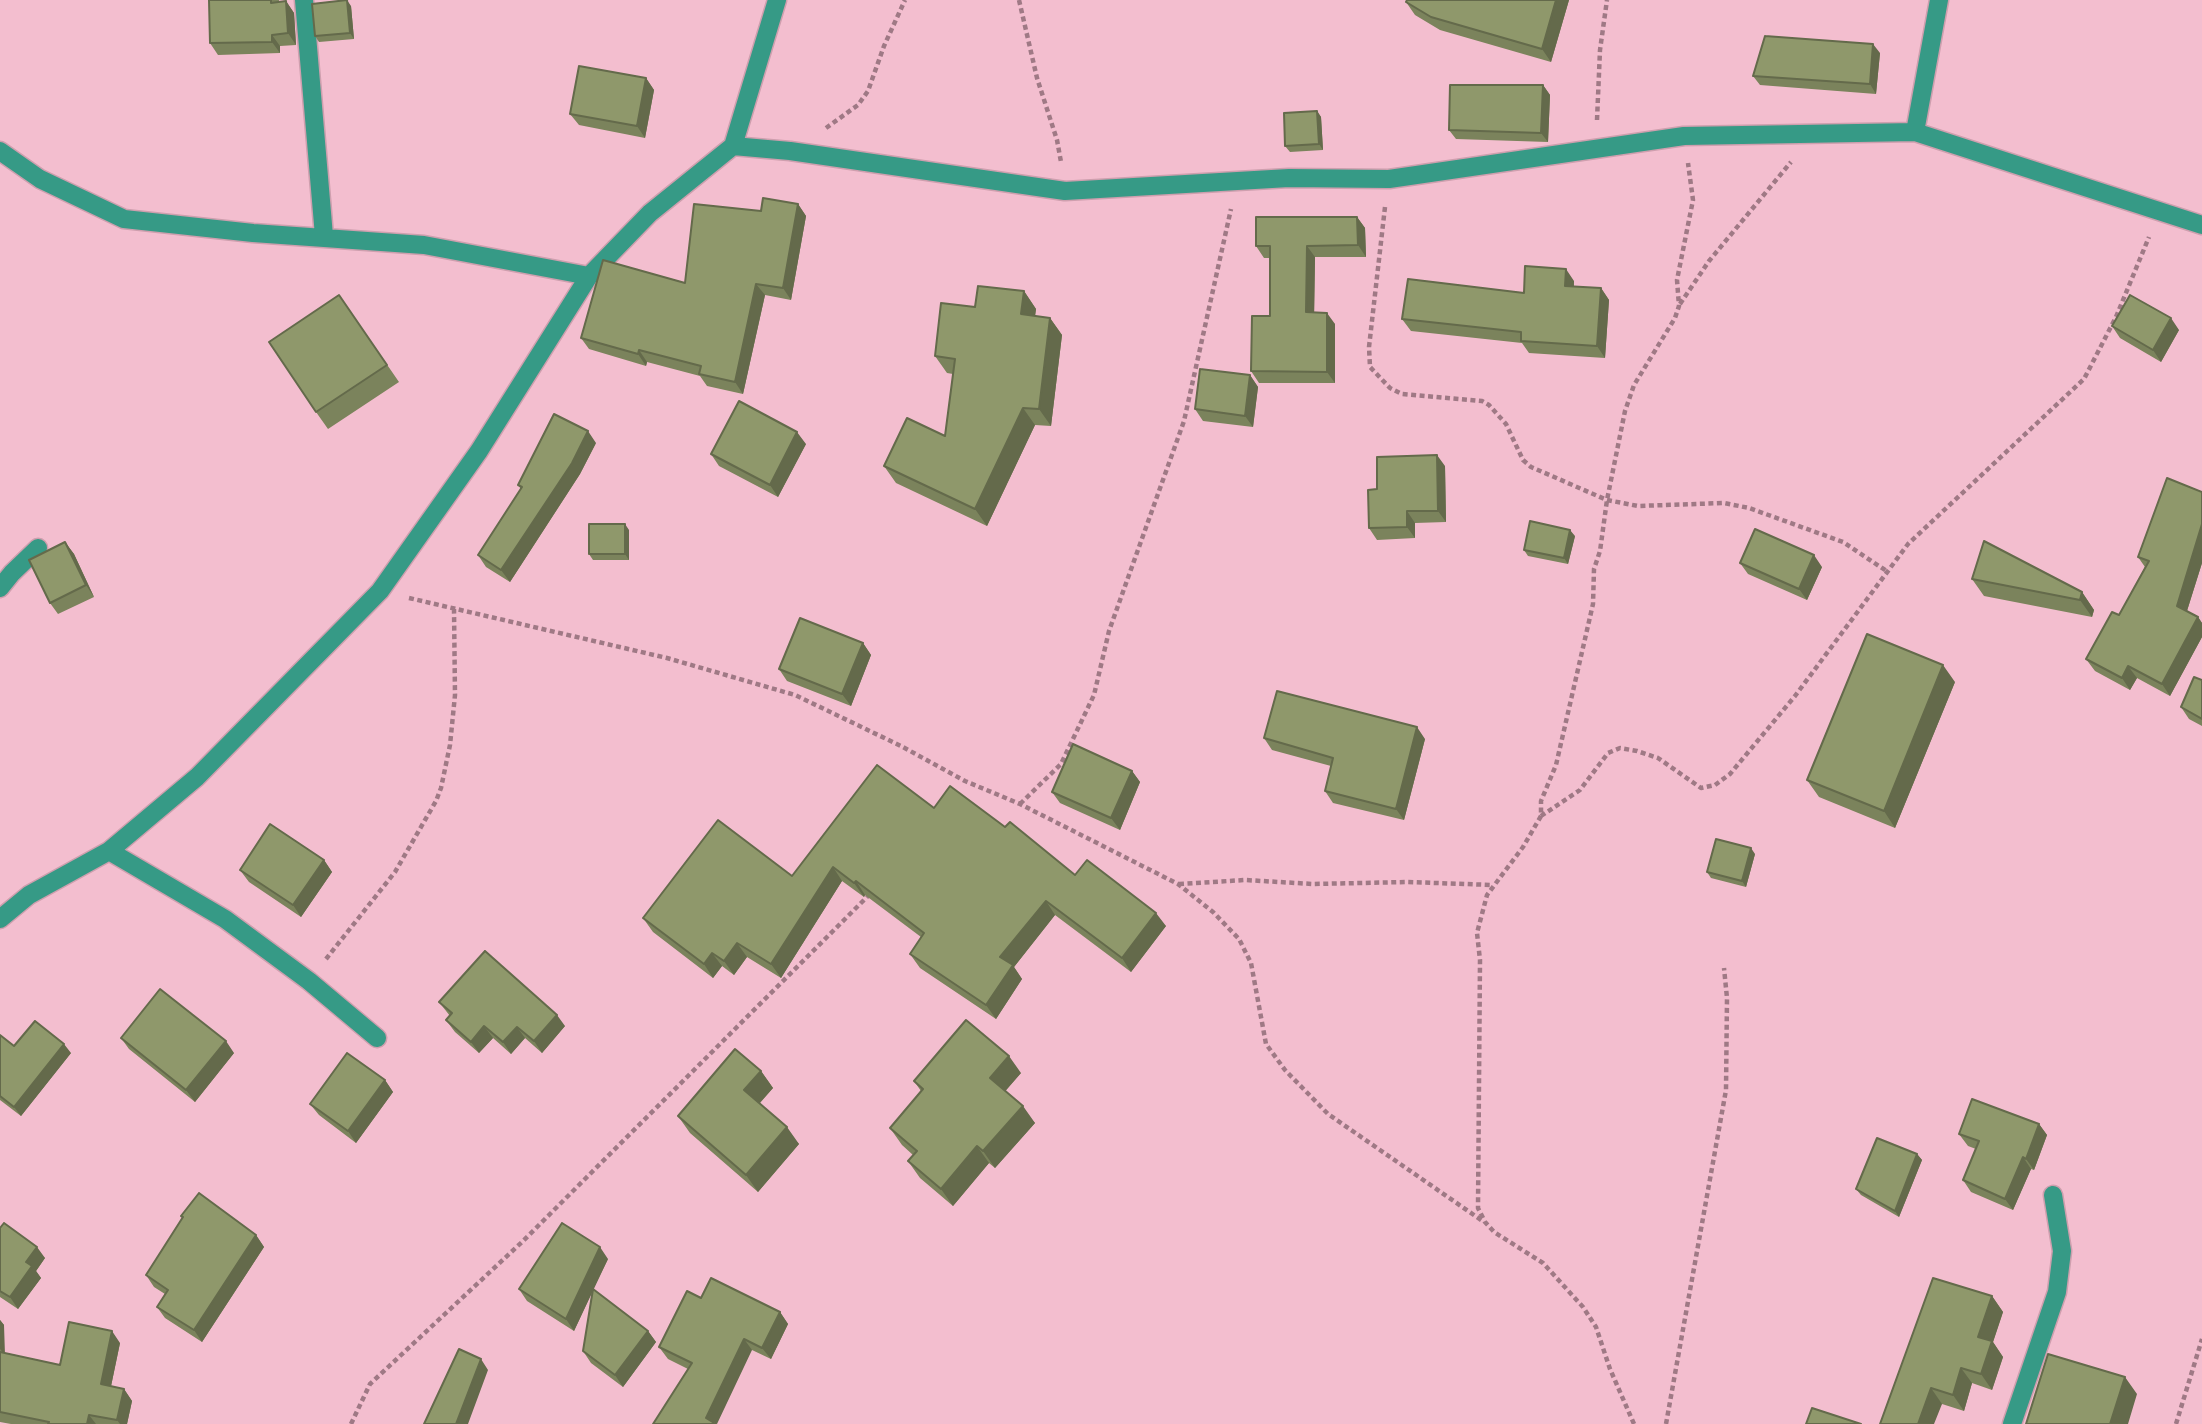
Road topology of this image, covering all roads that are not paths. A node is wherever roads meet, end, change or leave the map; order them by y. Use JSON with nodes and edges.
{"nodes":[{"id":1,"x":303,"y":0,"type":"edge"},
{"id":2,"x":777,"y":0,"type":"edge"},
{"id":3,"x":1939,"y":0,"type":"edge"},
{"id":4,"x":1915,"y":132,"type":"junction"},
{"id":5,"x":733,"y":146,"type":"junction"},
{"id":6,"x":0,"y":150,"type":"edge"},
{"id":7,"x":2202,"y":225,"type":"edge"},
{"id":8,"x":324,"y":236,"type":"junction"},
{"id":9,"x":589,"y":275,"type":"junction"},
{"id":10,"x":38,"y":548,"type":"dead end"},
{"id":11,"x":0,"y":588,"type":"edge"},
{"id":12,"x":109,"y":851,"type":"junction"},
{"id":13,"x":0,"y":919,"type":"edge"},
{"id":14,"x":377,"y":1038,"type":"dead end"},
{"id":15,"x":2053,"y":1195,"type":"dead end"},
{"id":16,"x":2012,"y":1424,"type":"edge"}],
"edges":[{"from":1,"to":8,"type":"street"},
{"from":2,"to":5,"type":"street"},
{"from":3,"to":4,"type":"street"},
{"from":4,"to":5,"type":"street"},
{"from":4,"to":7,"type":"street"},
{"from":5,"to":9,"type":"street"},
{"from":6,"to":8,"type":"street"},
{"from":8,"to":9,"type":"street"},
{"from":9,"to":12,"type":"street"},
{"from":10,"to":11,"type":"street"},
{"from":12,"to":13,"type":"street"},
{"from":12,"to":14,"type":"street"},
{"from":15,"to":16,"type":"street"}]}
